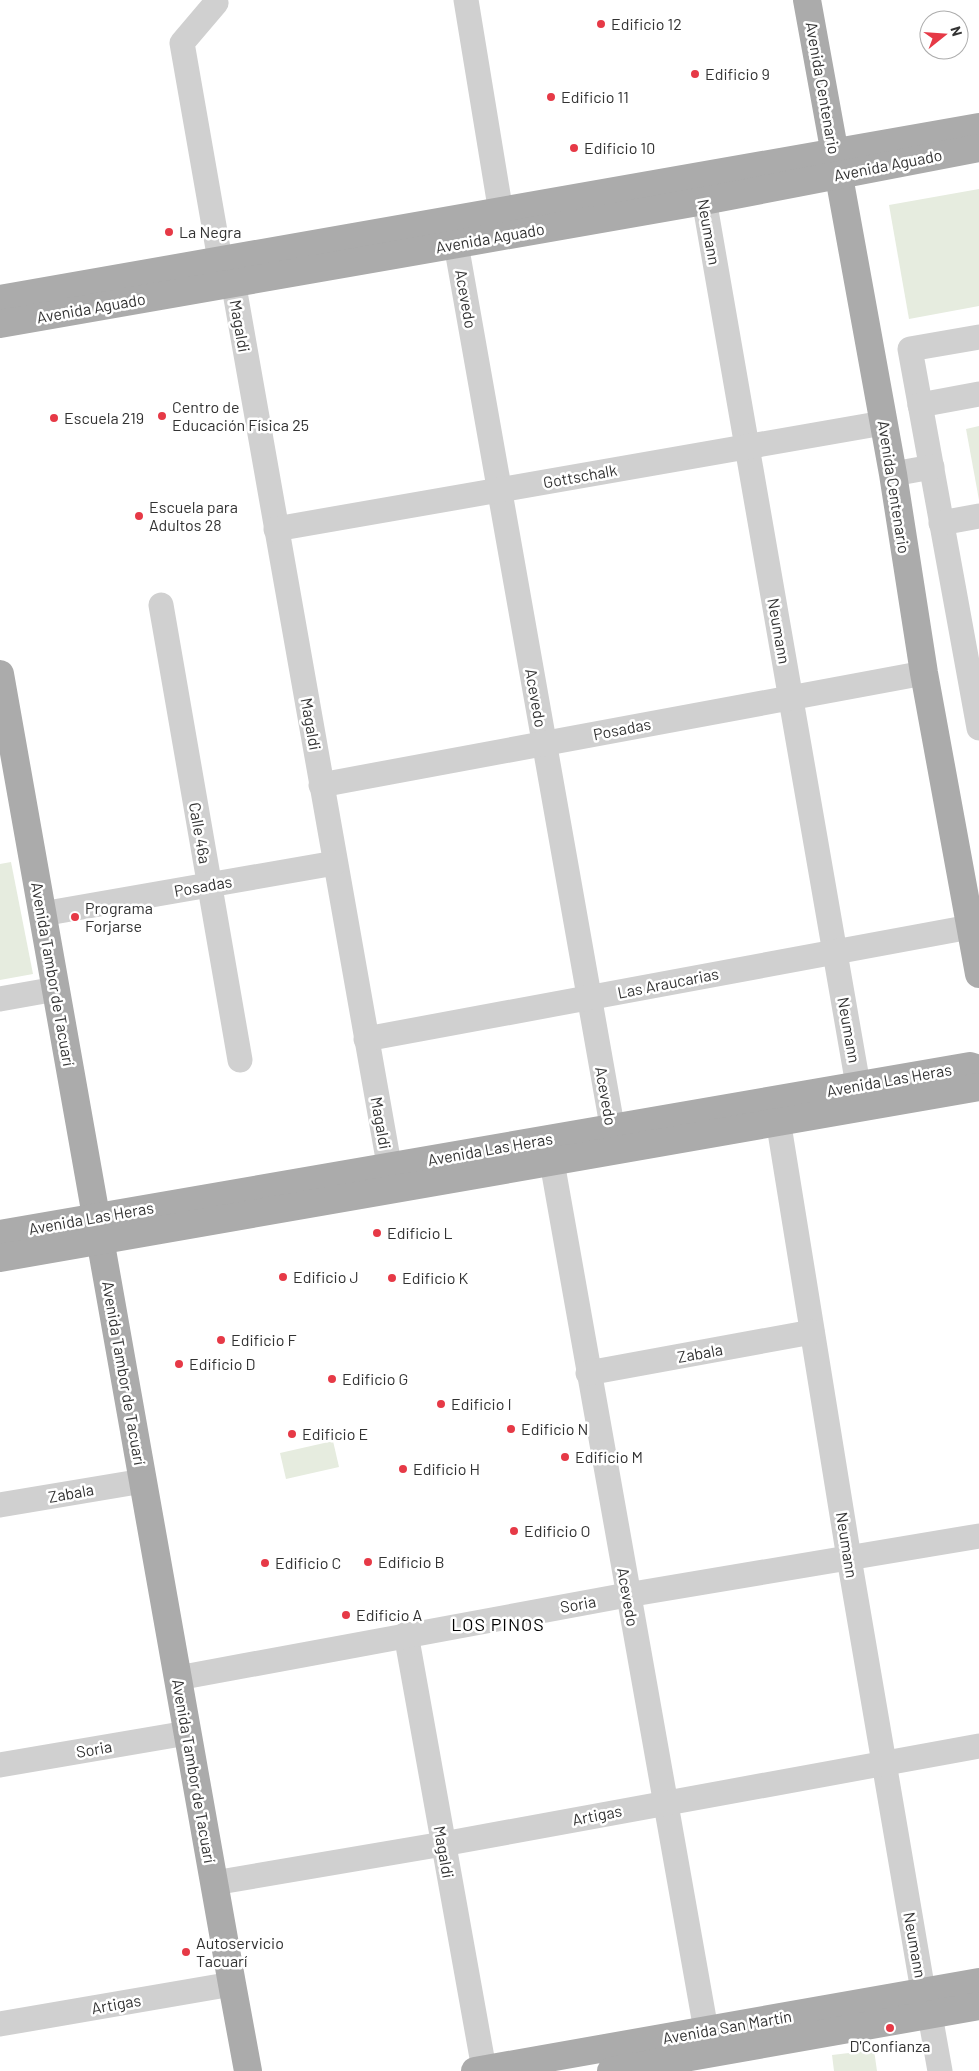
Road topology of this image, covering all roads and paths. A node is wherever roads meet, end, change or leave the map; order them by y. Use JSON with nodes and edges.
{"nodes":[{"id":1,"x":215,"y":0,"type":"edge"},
{"id":2,"x":466,"y":0,"type":"edge"},
{"id":3,"x":808,"y":0,"type":"edge"},
{"id":4,"x":979,"y":127,"type":"edge"},
{"id":5,"x":979,"y":148,"type":"edge"},
{"id":6,"x":836,"y":163,"type":"junction"},
{"id":7,"x":702,"y":189,"type":"junction"},
{"id":8,"x":503,"y":224,"type":"junction"},
{"id":9,"x":456,"y":244,"type":"junction"},
{"id":10,"x":227,"y":267,"type":"junction"},
{"id":11,"x":0,"y":299,"type":"edge"},
{"id":12,"x":0,"y":324,"type":"edge"},
{"id":13,"x":979,"y":336,"type":"edge"},
{"id":14,"x":979,"y":394,"type":"edge"},
{"id":15,"x":920,"y":404,"type":"junction"},
{"id":16,"x":884,"y":423,"type":"junction"},
{"id":17,"x":746,"y":447,"type":"junction"},
{"id":18,"x":932,"y":467,"type":"junction"},
{"id":19,"x":893,"y":474,"type":"junction"},
{"id":20,"x":499,"y":490,"type":"junction"},
{"id":21,"x":979,"y":516,"type":"edge"},
{"id":22,"x":942,"y":523,"type":"junction"},
{"id":23,"x":276,"y":529,"type":"junction"},
{"id":24,"x":161,"y":605,"type":"dead end"},
{"id":25,"x":924,"y":673,"type":"junction"},
{"id":26,"x":0,"y":674,"type":"edge"},
{"id":27,"x":974,"y":676,"type":"edge"},
{"id":28,"x":790,"y":698,"type":"junction"},
{"id":29,"x":979,"y":728,"type":"edge"},
{"id":30,"x":544,"y":744,"type":"junction"},
{"id":31,"x":9,"y":776,"type":"edge"},
{"id":32,"x":321,"y":786,"type":"junction"},
{"id":33,"x":335,"y":863,"type":"junction"},
{"id":34,"x":210,"y":884,"type":"junction"},
{"id":35,"x":42,"y":914,"type":"junction"},
{"id":36,"x":970,"y":927,"type":"junction"},
{"id":37,"x":835,"y":952,"type":"junction"},
{"id":38,"x":979,"y":974,"type":"edge"},
{"id":39,"x":56,"y":990,"type":"junction"},
{"id":40,"x":588,"y":998,"type":"junction"},
{"id":41,"x":0,"y":999,"type":"edge"},
{"id":42,"x":366,"y":1039,"type":"junction"},
{"id":43,"x":240,"y":1060,"type":"dead end"},
{"id":44,"x":979,"y":1069,"type":"edge"},
{"id":45,"x":858,"y":1085,"type":"junction"},
{"id":46,"x":979,"y":1087,"type":"edge"},
{"id":47,"x":777,"y":1110,"type":"junction"},
{"id":48,"x":614,"y":1139,"type":"junction"},
{"id":49,"x":552,"y":1162,"type":"junction"},
{"id":50,"x":391,"y":1178,"type":"junction"},
{"id":51,"x":99,"y":1229,"type":"junction"},
{"id":52,"x":0,"y":1234,"type":"edge"},
{"id":53,"x":0,"y":1258,"type":"edge"},
{"id":54,"x":812,"y":1332,"type":"junction"},
{"id":55,"x":588,"y":1373,"type":"junction"},
{"id":56,"x":142,"y":1481,"type":"junction"},
{"id":57,"x":0,"y":1505,"type":"edge"},
{"id":58,"x":979,"y":1536,"type":"edge"},
{"id":59,"x":849,"y":1558,"type":"junction"},
{"id":60,"x":627,"y":1595,"type":"junction"},
{"id":61,"x":406,"y":1634,"type":"junction"},
{"id":62,"x":178,"y":1678,"type":"junction"},
{"id":63,"x":187,"y":1733,"type":"junction"},
{"id":64,"x":979,"y":1746,"type":"edge"},
{"id":65,"x":884,"y":1763,"type":"junction"},
{"id":66,"x":0,"y":1765,"type":"edge"},
{"id":67,"x":665,"y":1802,"type":"junction"},
{"id":68,"x":443,"y":1844,"type":"junction"},
{"id":69,"x":214,"y":1883,"type":"junction"},
{"id":70,"x":979,"y":1982,"type":"edge"},
{"id":71,"x":232,"y":1984,"type":"junction"},
{"id":72,"x":926,"y":2003,"type":"junction"},
{"id":73,"x":979,"y":2006,"type":"edge"},
{"id":74,"x":0,"y":2024,"type":"edge"},
{"id":75,"x":708,"y":2052,"type":"edge"},
{"id":76,"x":479,"y":2070,"type":"edge"},
{"id":77,"x":248,"y":2071,"type":"edge"},
{"id":78,"x":611,"y":2071,"type":"edge"},
{"id":79,"x":940,"y":2071,"type":"edge"}],
"edges":[{"from":1,"to":10,"type":"street","name":"Magaldi"},
{"from":2,"to":8,"type":"street"},
{"from":3,"to":6,"type":"main road","name":"Avenida Centenario"},
{"from":4,"to":6,"type":"main road","name":"Avenida Aguado"},
{"from":5,"to":6,"type":"main road","name":"Avenida Aguado"},
{"from":6,"to":7,"type":"main road","name":"Avenida Aguado"},
{"from":6,"to":16,"type":"main road","name":"Avenida Centenario"},
{"from":7,"to":8,"type":"main road","name":"Avenida Aguado"},
{"from":7,"to":17,"type":"street","name":"Neumann"},
{"from":8,"to":9,"type":"main road","name":"Avenida Aguado"},
{"from":8,"to":10,"type":"main road","name":"Avenida Aguado"},
{"from":9,"to":10,"type":"main road","name":"Avenida Aguado"},
{"from":9,"to":20,"type":"street","name":"Acevedo"},
{"from":10,"to":11,"type":"main road","name":"Avenida Aguado"},
{"from":10,"to":12,"type":"main road","name":"Avenida Aguado"},
{"from":10,"to":23,"type":"street","name":"Magaldi"},
{"from":13,"to":15,"type":"street"},
{"from":14,"to":15,"type":"street"},
{"from":15,"to":18,"type":"street"},
{"from":16,"to":17,"type":"street","name":"Gottschalk"},
{"from":16,"to":19,"type":"main road","name":"Avenida Centenario"},
{"from":17,"to":20,"type":"street","name":"Gottschalk"},
{"from":17,"to":28,"type":"street","name":"Neumann"},
{"from":18,"to":19,"type":"street"},
{"from":18,"to":22,"type":"street"},
{"from":19,"to":25,"type":"main road","name":"Avenida Centenario"},
{"from":20,"to":23,"type":"street","name":"Gottschalk"},
{"from":20,"to":30,"type":"street","name":"Acevedo"},
{"from":21,"to":22,"type":"street"},
{"from":22,"to":27,"type":"street"},
{"from":23,"to":32,"type":"street","name":"Magaldi"},
{"from":24,"to":34,"type":"street","name":"Calle 46a"},
{"from":25,"to":28,"type":"street","name":"Posadas"},
{"from":25,"to":36,"type":"main road","name":"Avenida Centenario"},
{"from":26,"to":31,"type":"main road","name":"Avenida Tambor de Tacuarí"},
{"from":27,"to":29,"type":"street"},
{"from":28,"to":30,"type":"street","name":"Posadas"},
{"from":28,"to":37,"type":"street","name":"Neumann"},
{"from":30,"to":32,"type":"street","name":"Posadas"},
{"from":30,"to":40,"type":"street","name":"Acevedo"},
{"from":31,"to":35,"type":"main road","name":"Avenida Tambor de Tacuarí"},
{"from":32,"to":33,"type":"street","name":"Magaldi"},
{"from":33,"to":34,"type":"street","name":"Posadas"},
{"from":33,"to":42,"type":"street","name":"Magaldi"},
{"from":34,"to":35,"type":"street","name":"Posadas"},
{"from":34,"to":43,"type":"street","name":"Calle 46a"},
{"from":35,"to":39,"type":"main road","name":"Avenida Tambor de Tacuarí"},
{"from":36,"to":37,"type":"street","name":"Las Araucarias"},
{"from":36,"to":38,"type":"main road","name":"Avenida Centenario"},
{"from":37,"to":40,"type":"street","name":"Las Araucarias"},
{"from":37,"to":45,"type":"street","name":"Neumann"},
{"from":39,"to":41,"type":"street"},
{"from":39,"to":51,"type":"main road","name":"Avenida Tambor de Tacuarí"},
{"from":40,"to":42,"type":"street","name":"Las Araucarias"},
{"from":40,"to":48,"type":"street","name":"Acevedo"},
{"from":42,"to":50,"type":"street","name":"Magaldi"},
{"from":44,"to":45,"type":"main road","name":"Avenida Las Heras"},
{"from":45,"to":47,"type":"main road","name":"Avenida Las Heras"},
{"from":46,"to":47,"type":"main road","name":"Avenida Las Heras"},
{"from":47,"to":48,"type":"main road","name":"Avenida Las Heras"},
{"from":47,"to":54,"type":"street","name":"Neumann"},
{"from":48,"to":49,"type":"main road","name":"Avenida Las Heras"},
{"from":48,"to":50,"type":"main road","name":"Avenida Las Heras"},
{"from":49,"to":50,"type":"main road","name":"Avenida Las Heras"},
{"from":49,"to":55,"type":"street","name":"Acevedo"},
{"from":50,"to":51,"type":"main road","name":"Avenida Las Heras"},
{"from":51,"to":52,"type":"main road","name":"Avenida Las Heras"},
{"from":51,"to":53,"type":"main road","name":"Avenida Las Heras"},
{"from":51,"to":56,"type":"main road","name":"Avenida Tambor de Tacuarí"},
{"from":54,"to":55,"type":"street","name":"Zabala"},
{"from":54,"to":59,"type":"street","name":"Neumann"},
{"from":55,"to":60,"type":"street","name":"Acevedo"},
{"from":56,"to":57,"type":"street","name":"Zabala"},
{"from":56,"to":62,"type":"main road","name":"Avenida Tambor de Tacuarí"},
{"from":58,"to":59,"type":"street","name":"Soria"},
{"from":59,"to":60,"type":"street","name":"Soria"},
{"from":59,"to":65,"type":"street","name":"Neumann"},
{"from":60,"to":61,"type":"street","name":"Soria"},
{"from":60,"to":67,"type":"street","name":"Acevedo"},
{"from":61,"to":62,"type":"street","name":"Soria"},
{"from":61,"to":68,"type":"street","name":"Magaldi"},
{"from":62,"to":63,"type":"main road","name":"Avenida Tambor de Tacuarí"},
{"from":63,"to":66,"type":"street","name":"Soria"},
{"from":63,"to":69,"type":"main road","name":"Avenida Tambor de Tacuarí"},
{"from":64,"to":65,"type":"street","name":"Artigas"},
{"from":65,"to":67,"type":"street","name":"Artigas"},
{"from":65,"to":72,"type":"street","name":"Neumann"},
{"from":67,"to":68,"type":"street","name":"Artigas"},
{"from":67,"to":75,"type":"street","name":"Acevedo"},
{"from":68,"to":69,"type":"street","name":"Artigas"},
{"from":68,"to":76,"type":"street","name":"Magaldi"},
{"from":69,"to":71,"type":"main road","name":"Avenida Tambor de Tacuarí"},
{"from":70,"to":72,"type":"main road","name":"Avenida San Martín"},
{"from":71,"to":74,"type":"street","name":"Artigas"},
{"from":71,"to":77,"type":"main road","name":"Avenida Tambor de Tacuarí"},
{"from":72,"to":73,"type":"main road","name":"Avenida San Martín"},
{"from":72,"to":75,"type":"main road","name":"Avenida San Martín"},
{"from":72,"to":79,"type":"street","name":"Neumann"},
{"from":75,"to":76,"type":"main road","name":"Avenida San Martín"},
{"from":75,"to":78,"type":"main road","name":"Avenida San Martín"}]}
